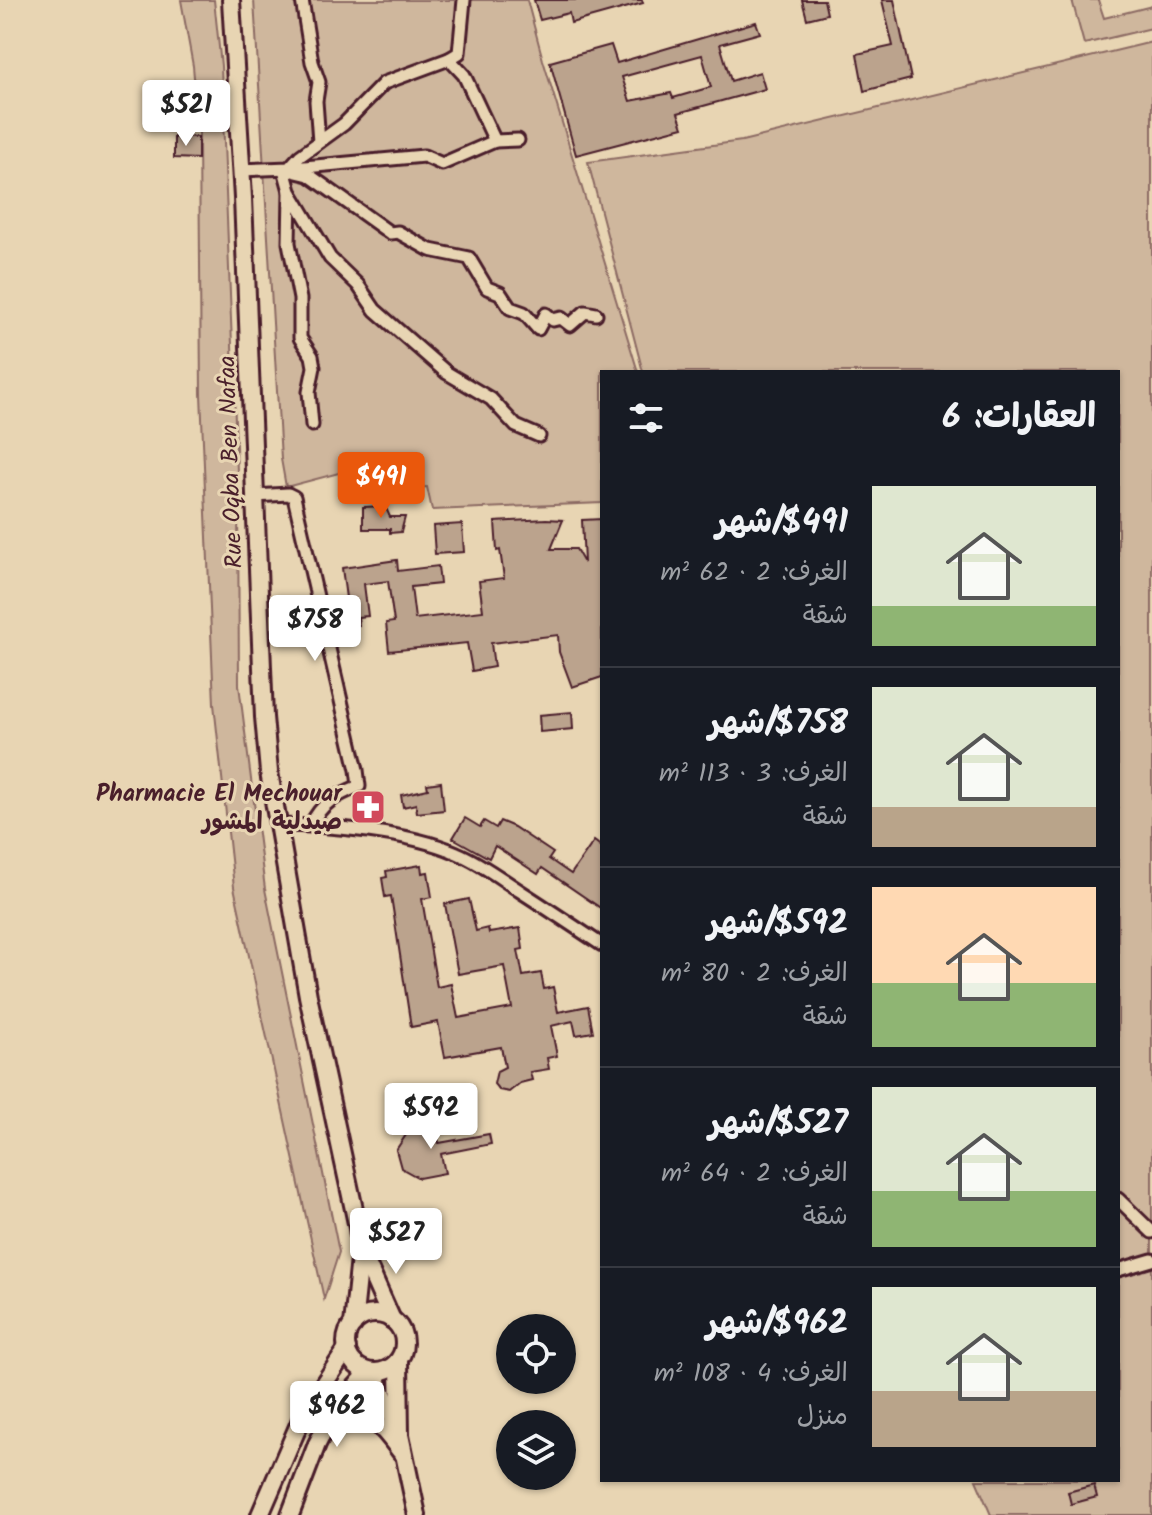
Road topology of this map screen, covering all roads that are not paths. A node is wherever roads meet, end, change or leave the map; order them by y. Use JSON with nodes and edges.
{"nodes":[{"id":1,"x":231,"y":0,"type":"edge"},
{"id":2,"x":302,"y":0,"type":"edge"},
{"id":3,"x":464,"y":0,"type":"edge"},
{"id":4,"x":449,"y":59,"type":"junction"},
{"id":5,"x":518,"y":140,"type":"dead end"},
{"id":6,"x":495,"y":141,"type":"junction"},
{"id":7,"x":319,"y":142,"type":"junction"},
{"id":8,"x":287,"y":168,"type":"junction"},
{"id":9,"x":241,"y":170,"type":"junction"},
{"id":10,"x":290,"y":191,"type":"junction"},
{"id":11,"x":596,"y":314,"type":"dead end"},
{"id":12,"x":312,"y":425,"type":"dead end"},
{"id":13,"x":539,"y":436,"type":"dead end"},
{"id":14,"x":255,"y":496,"type":"junction"},
{"id":15,"x":276,"y":825,"type":"junction"},
{"id":16,"x":311,"y":825,"type":"junction"},
{"id":17,"x":600,"y":944,"type":"edge"},
{"id":18,"x":1120,"y":1201,"type":"edge"},
{"id":19,"x":1152,"y":1232,"type":"edge"},
{"id":20,"x":361,"y":1248,"type":"junction"},
{"id":21,"x":1152,"y":1260,"type":"edge"},
{"id":22,"x":1120,"y":1269,"type":"edge"},
{"id":23,"x":392,"y":1320,"type":"junction"},
{"id":24,"x":353,"y":1325,"type":"junction"},
{"id":25,"x":347,"y":1349,"type":"junction"},
{"id":26,"x":399,"y":1360,"type":"junction"},
{"id":27,"x":372,"y":1372,"type":"junction"},
{"id":28,"x":325,"y":1429,"type":"junction"},
{"id":29,"x":400,"y":1435,"type":"junction"},
{"id":30,"x":404,"y":1456,"type":"junction"},
{"id":31,"x":260,"y":1515,"type":"edge"},
{"id":32,"x":290,"y":1515,"type":"edge"},
{"id":33,"x":417,"y":1515,"type":"edge"}],
"edges":[{"from":1,"to":9,"type":"street","name":"Rue Oqba Ben Nafaa"},
{"from":2,"to":7,"type":"street"},
{"from":3,"to":4,"type":"street"},
{"from":4,"to":6,"type":"street"},
{"from":4,"to":7,"type":"street"},
{"from":5,"to":6,"type":"street"},
{"from":6,"to":8,"type":"street"},
{"from":7,"to":8,"type":"street"},
{"from":8,"to":9,"type":"street"},
{"from":8,"to":10,"type":"street"},
{"from":8,"to":11,"type":"street"},
{"from":9,"to":14,"type":"street","name":"Rue Oqba Ben Nafaa"},
{"from":10,"to":12,"type":"street"},
{"from":10,"to":13,"type":"street"},
{"from":14,"to":15,"type":"street","name":"Rue Oqba Ben Nafaa"},
{"from":14,"to":16,"type":"street"},
{"from":15,"to":16,"type":"street"},
{"from":15,"to":20,"type":"street","name":"Rue Oqba Ben Nafaa"},
{"from":16,"to":17,"type":"street"},
{"from":18,"to":19,"type":"street"},
{"from":20,"to":23,"type":"street","name":"Rue Oqba Ben Nafaa"},
{"from":20,"to":24,"type":"street","name":"Rue Oqba Ben Nafaa"},
{"from":21,"to":22,"type":"street"},
{"from":23,"to":24,"type":"street"},
{"from":23,"to":26,"type":"street"},
{"from":24,"to":25,"type":"street"},
{"from":25,"to":27,"type":"street"},
{"from":25,"to":31,"type":"street"},
{"from":26,"to":27,"type":"street"},
{"from":26,"to":29,"type":"street"},
{"from":27,"to":28,"type":"street"},
{"from":27,"to":29,"type":"street"},
{"from":28,"to":30,"type":"street"},
{"from":28,"to":32,"type":"street"},
{"from":29,"to":30,"type":"street"},
{"from":30,"to":33,"type":"street"}]}
